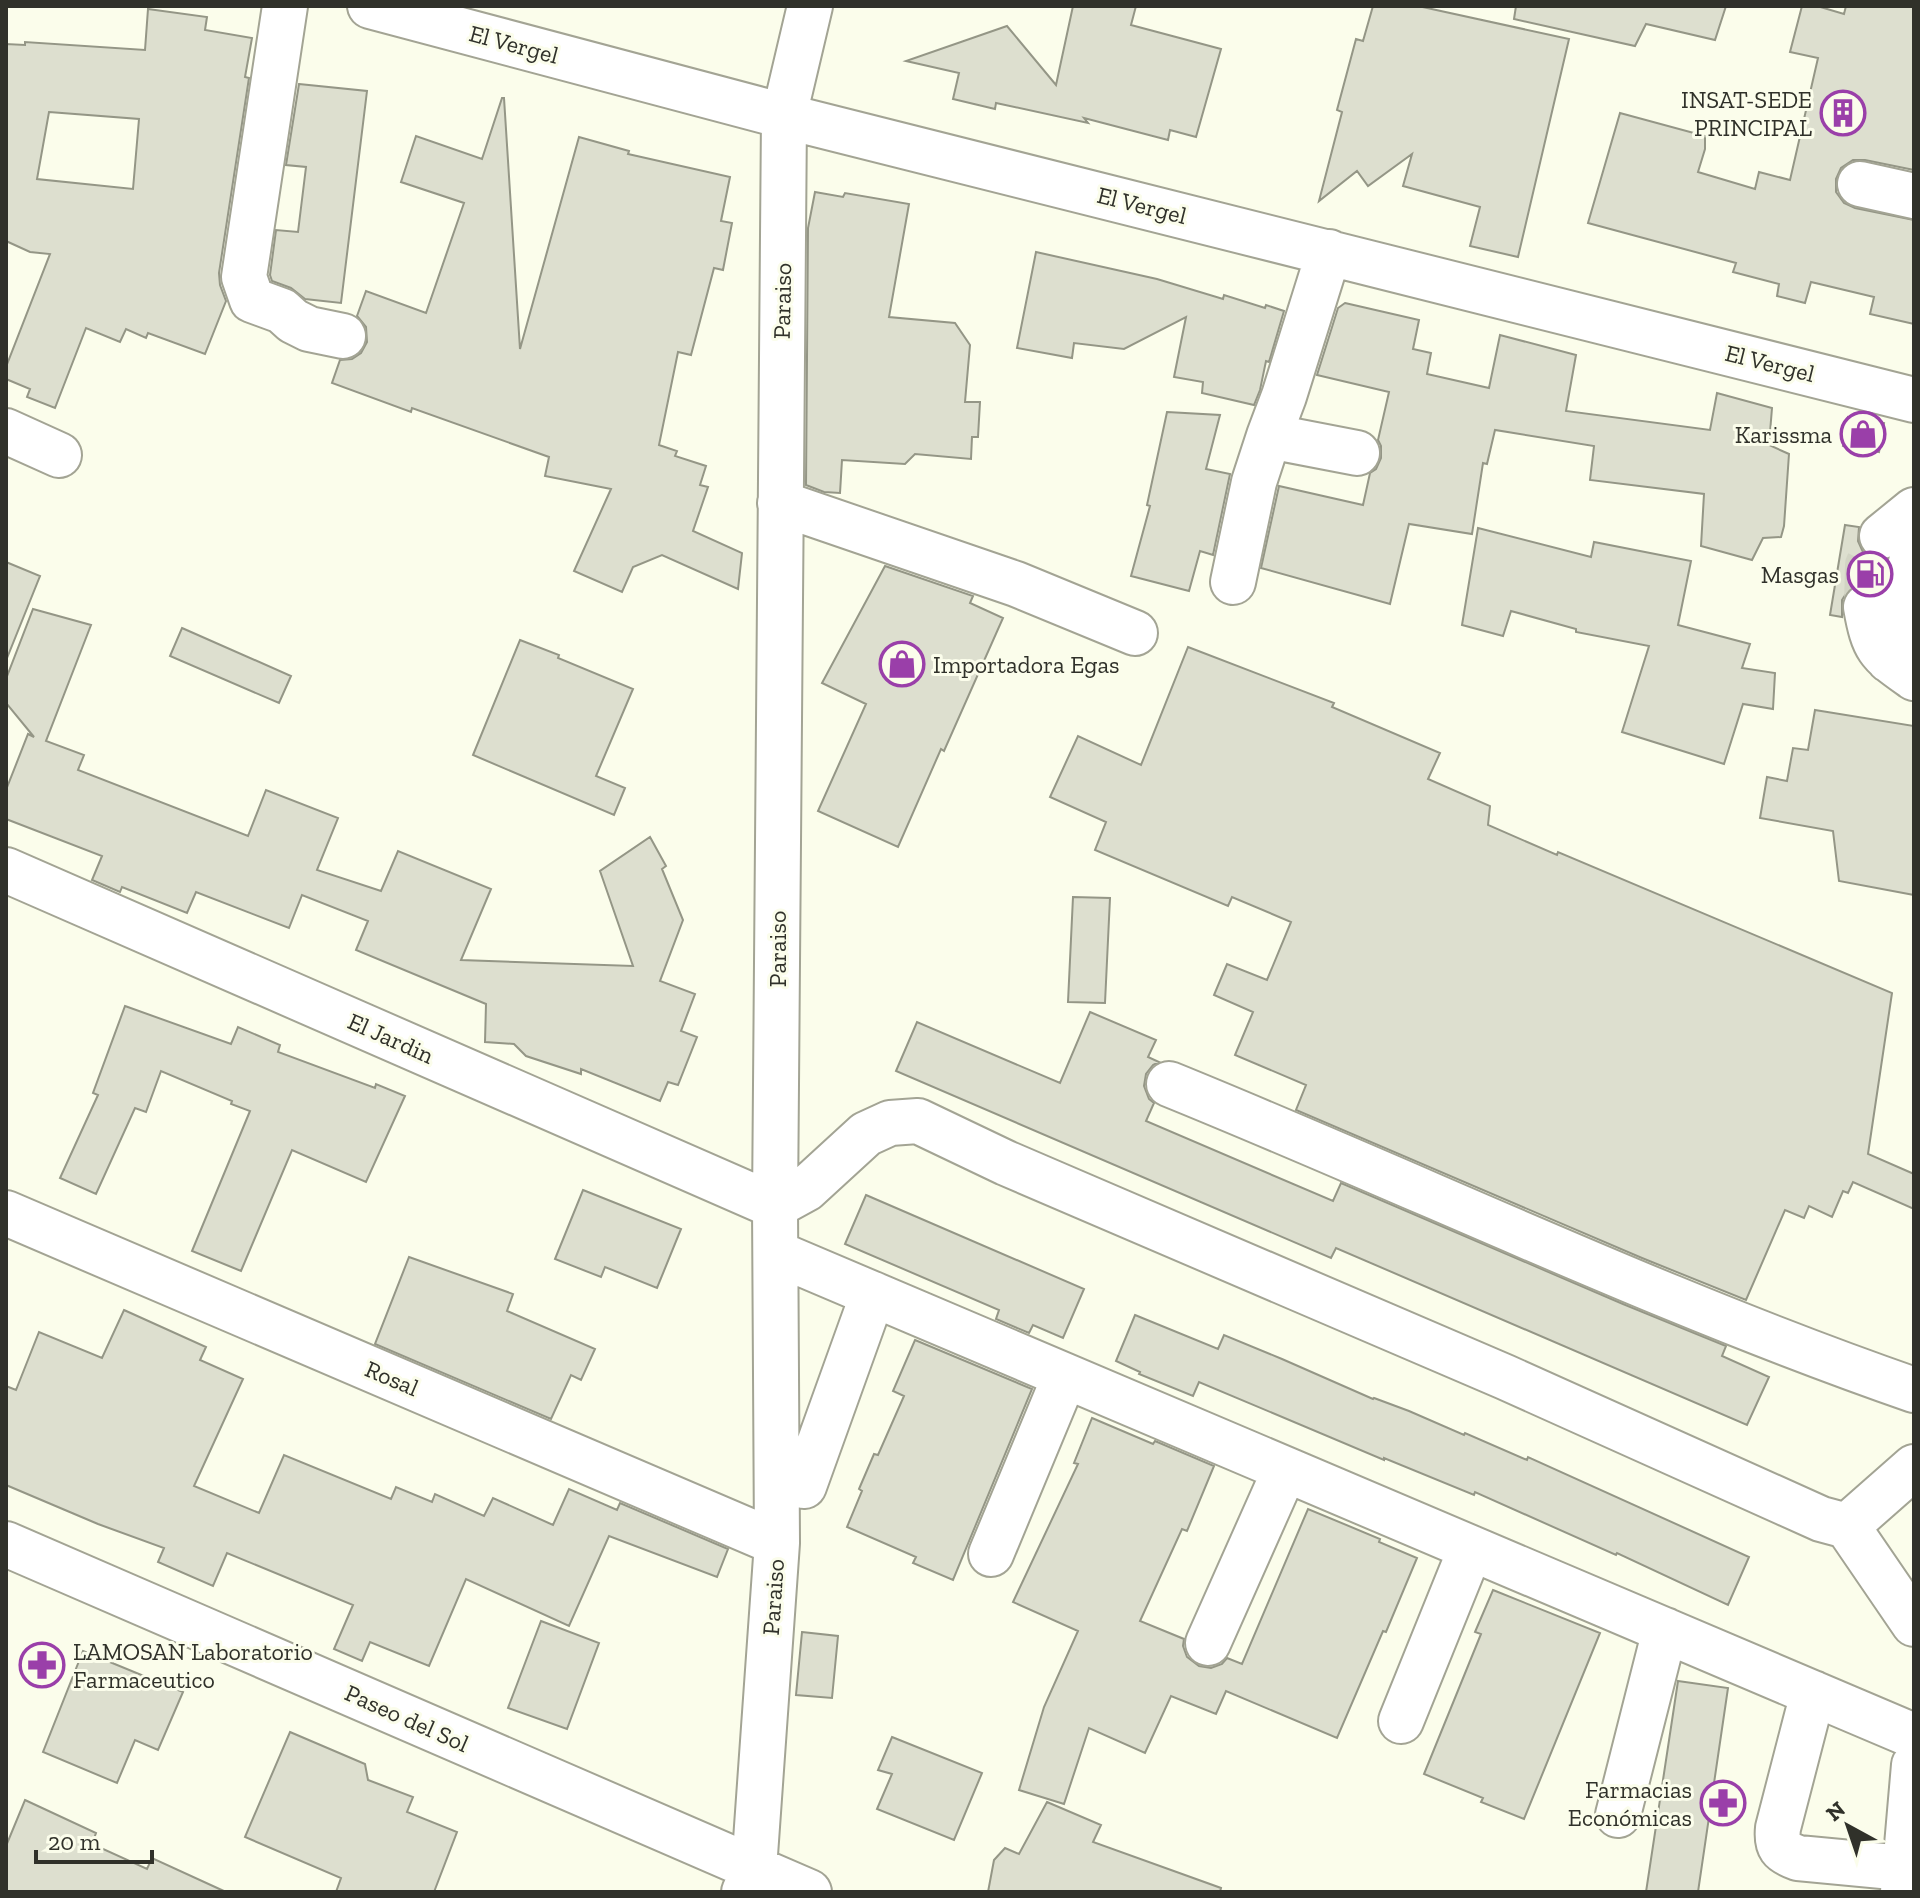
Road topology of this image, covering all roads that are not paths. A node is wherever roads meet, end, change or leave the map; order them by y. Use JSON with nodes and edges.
{"nodes":[{"id":1,"x":285,"y":6,"type":"edge"},
{"id":2,"x":370,"y":6,"type":"edge"},
{"id":3,"x":810,"y":6,"type":"edge"},
{"id":4,"x":784,"y":116,"type":"junction"},
{"id":5,"x":1860,"y":184,"type":"dead end"},
{"id":6,"x":1914,"y":196,"type":"edge"},
{"id":7,"x":1329,"y":252,"type":"junction"},
{"id":8,"x":343,"y":336,"type":"dead end"},
{"id":9,"x":1914,"y":400,"type":"edge"},
{"id":10,"x":6,"y":431,"type":"edge"},
{"id":11,"x":1269,"y":436,"type":"junction"},
{"id":12,"x":1357,"y":453,"type":"dead end"},
{"id":13,"x":59,"y":455,"type":"dead end"},
{"id":14,"x":780,"y":503,"type":"junction"},
{"id":15,"x":1903,"y":532,"type":"edge"},
{"id":16,"x":1233,"y":582,"type":"dead end"},
{"id":17,"x":1866,"y":607,"type":"tunnel mouth"},
{"id":18,"x":1135,"y":633,"type":"dead end"},
{"id":19,"x":1901,"y":669,"type":"edge"},
{"id":20,"x":6,"y":870,"type":"edge"},
{"id":21,"x":1169,"y":1084,"type":"dead end"},
{"id":22,"x":775,"y":1206,"type":"junction"},
{"id":23,"x":6,"y":1213,"type":"edge"},
{"id":24,"x":776,"y":1253,"type":"junction"},
{"id":25,"x":873,"y":1294,"type":"junction"},
{"id":26,"x":1065,"y":1376,"type":"junction"},
{"id":27,"x":1914,"y":1390,"type":"edge"},
{"id":28,"x":1914,"y":1467,"type":"edge"},
{"id":29,"x":1285,"y":1470,"type":"junction"},
{"id":30,"x":804,"y":1486,"type":"dead end"},
{"id":31,"x":1847,"y":1526,"type":"junction"},
{"id":32,"x":777,"y":1543,"type":"junction"},
{"id":33,"x":6,"y":1544,"type":"edge"},
{"id":34,"x":1471,"y":1548,"type":"junction"},
{"id":35,"x":991,"y":1554,"type":"dead end"},
{"id":36,"x":1914,"y":1624,"type":"edge"},
{"id":37,"x":1665,"y":1630,"type":"junction"},
{"id":38,"x":1208,"y":1643,"type":"dead end"},
{"id":39,"x":1813,"y":1693,"type":"junction"},
{"id":40,"x":1401,"y":1721,"type":"dead end"},
{"id":41,"x":1914,"y":1736,"type":"edge"},
{"id":42,"x":1914,"y":1765,"type":"edge"},
{"id":43,"x":1618,"y":1815,"type":"dead end"},
{"id":44,"x":1908,"y":1877,"type":"edge"},
{"id":45,"x":749,"y":1880,"type":"edge"},
{"id":46,"x":809,"y":1892,"type":"edge"}],
"edges":[{"from":1,"to":8,"type":"street"},
{"from":2,"to":4,"type":"street","name":"El Vergel"},
{"from":3,"to":4,"type":"street","name":"Paraiso"},
{"from":4,"to":7,"type":"street","name":"El Vergel"},
{"from":4,"to":14,"type":"street","name":"Paraiso"},
{"from":5,"to":6,"type":"street"},
{"from":7,"to":9,"type":"street","name":"El Vergel"},
{"from":7,"to":11,"type":"street"},
{"from":10,"to":13,"type":"street"},
{"from":11,"to":12,"type":"street"},
{"from":11,"to":16,"type":"street"},
{"from":14,"to":18,"type":"street"},
{"from":14,"to":22,"type":"street","name":"Paraiso"},
{"from":15,"to":19,"type":"street"},
{"from":17,"to":19,"type":"street"},
{"from":20,"to":22,"type":"street","name":"El Jardin"},
{"from":21,"to":27,"type":"street"},
{"from":22,"to":24,"type":"street","name":"Paraiso"},
{"from":22,"to":31,"type":"street"},
{"from":23,"to":32,"type":"street","name":"Rosal"},
{"from":24,"to":25,"type":"street"},
{"from":24,"to":32,"type":"street","name":"Paraiso"},
{"from":25,"to":26,"type":"street"},
{"from":25,"to":30,"type":"street"},
{"from":26,"to":29,"type":"street"},
{"from":26,"to":35,"type":"street"},
{"from":28,"to":31,"type":"street"},
{"from":29,"to":34,"type":"street"},
{"from":29,"to":38,"type":"street"},
{"from":31,"to":36,"type":"street"},
{"from":32,"to":45,"type":"street","name":"Paraiso"},
{"from":33,"to":45,"type":"street","name":"Paseo del Sol"},
{"from":34,"to":37,"type":"street"},
{"from":34,"to":40,"type":"street"},
{"from":37,"to":39,"type":"street"},
{"from":37,"to":43,"type":"street"},
{"from":39,"to":41,"type":"street"},
{"from":39,"to":44,"type":"street"},
{"from":42,"to":44,"type":"street"},
{"from":45,"to":46,"type":"street","name":"Paseo del Sol"}]}
